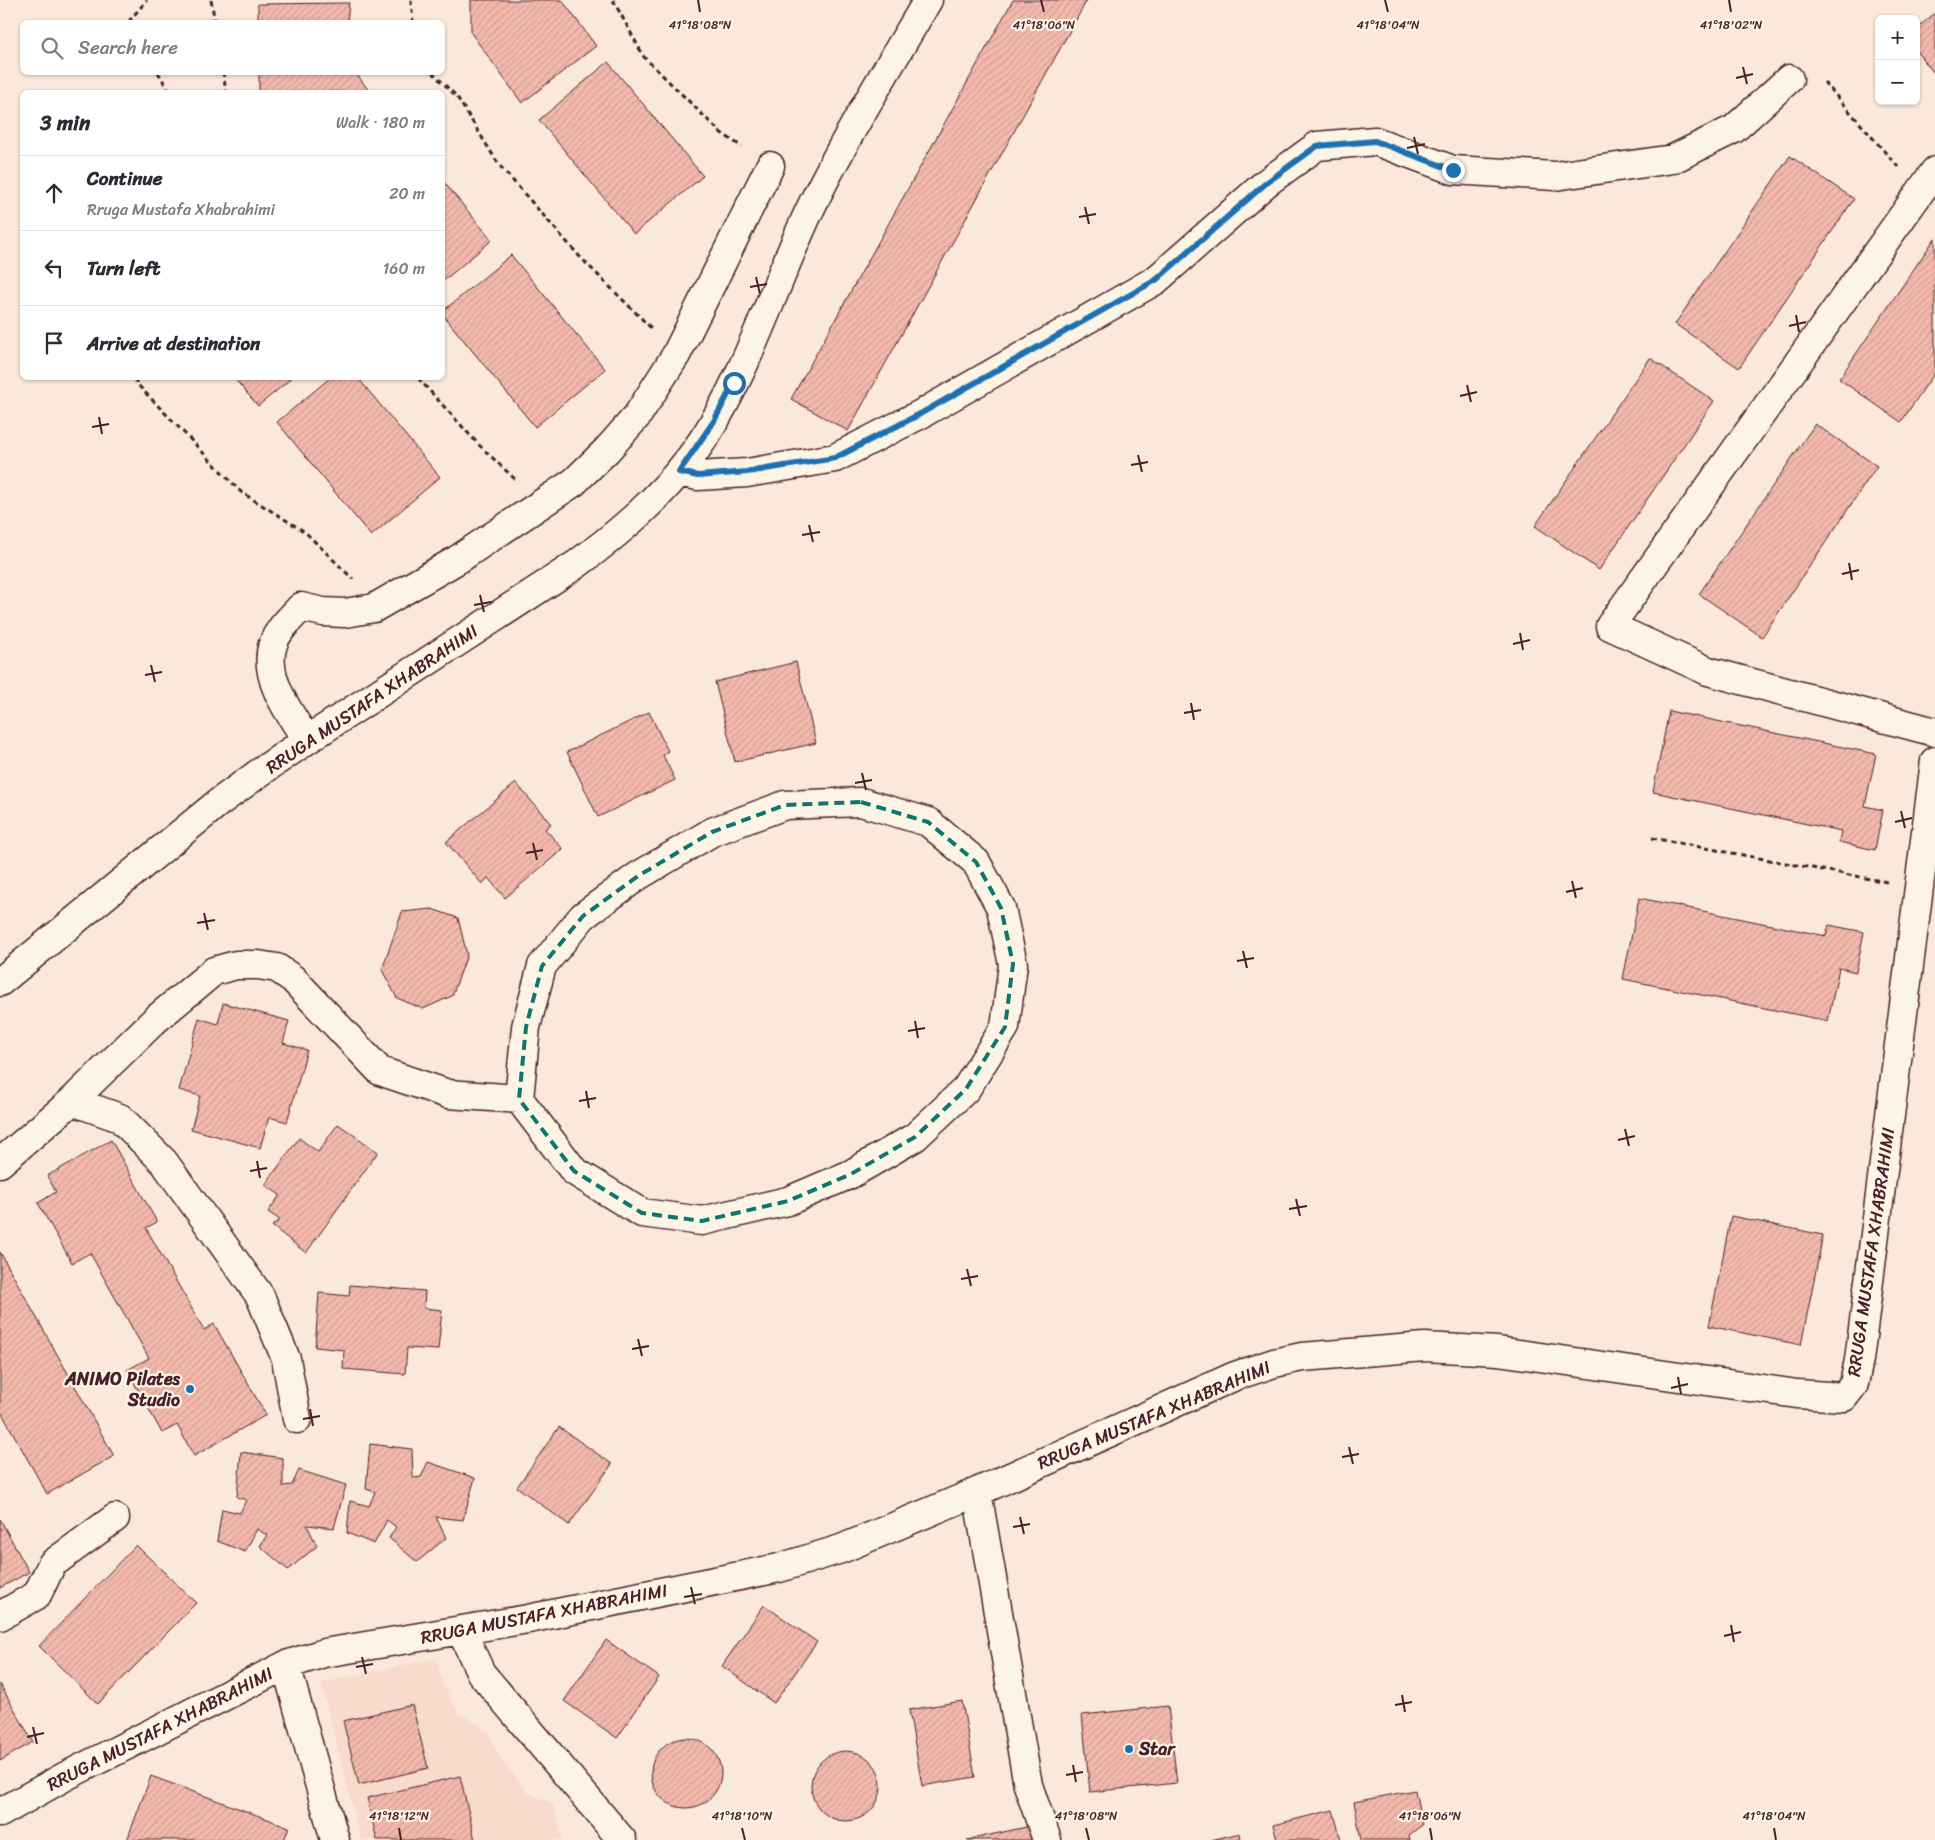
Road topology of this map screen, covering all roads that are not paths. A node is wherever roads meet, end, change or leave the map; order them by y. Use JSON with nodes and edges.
{"nodes":[{"id":1,"x":928,"y":0,"type":"edge"},
{"id":2,"x":1789,"y":79,"type":"dead end"},
{"id":3,"x":770,"y":166,"type":"road end"},
{"id":4,"x":1928,"y":181,"type":"edge"},
{"id":5,"x":679,"y":472,"type":"junction"},
{"id":6,"x":1924,"y":729,"type":"edge"},
{"id":7,"x":307,"y":740,"type":"junction"},
{"id":8,"x":1935,"y":761,"type":"edge"},
{"id":9,"x":0,"y":982,"type":"edge"},
{"id":10,"x":519,"y":1099,"type":"junction"},
{"id":11,"x":72,"y":1101,"type":"junction"},
{"id":12,"x":0,"y":1163,"type":"edge"},
{"id":13,"x":297,"y":1419,"type":"dead end"},
{"id":14,"x":976,"y":1492,"type":"junction"},
{"id":15,"x":115,"y":1518,"type":"dead end"},
{"id":16,"x":0,"y":1616,"type":"edge"},
{"id":17,"x":461,"y":1630,"type":"junction"},
{"id":18,"x":286,"y":1665,"type":"junction"},
{"id":19,"x":0,"y":1813,"type":"edge"},
{"id":20,"x":334,"y":1840,"type":"edge"},
{"id":21,"x":622,"y":1840,"type":"edge"},
{"id":22,"x":1047,"y":1840,"type":"edge"}],
"edges":[{"from":1,"to":5,"type":"street","name":"RRUGA MUSTAFA XHABRAHIMI"},
{"from":2,"to":5,"type":"street"},
{"from":3,"to":7,"type":"street"},
{"from":4,"to":6,"type":"street"},
{"from":5,"to":7,"type":"street","name":"RRUGA MUSTAFA XHABRAHIMI"},
{"from":7,"to":9,"type":"street","name":"RRUGA MUSTAFA XHABRAHIMI"},
{"from":8,"to":14,"type":"street","name":"RRUGA MUSTAFA XHABRAHIMI"},
{"from":10,"to":10,"type":"street"},
{"from":10,"to":11,"type":"street"},
{"from":11,"to":12,"type":"street"},
{"from":11,"to":13,"type":"street"},
{"from":14,"to":17,"type":"street","name":"RRUGA MUSTAFA XHABRAHIMI"},
{"from":14,"to":22,"type":"street"},
{"from":15,"to":16,"type":"street"},
{"from":17,"to":18,"type":"street","name":"RRUGA MUSTAFA XHABRAHIMI"},
{"from":17,"to":21,"type":"street"},
{"from":18,"to":19,"type":"street","name":"RRUGA MUSTAFA XHABRAHIMI"},
{"from":18,"to":20,"type":"street"}]}
